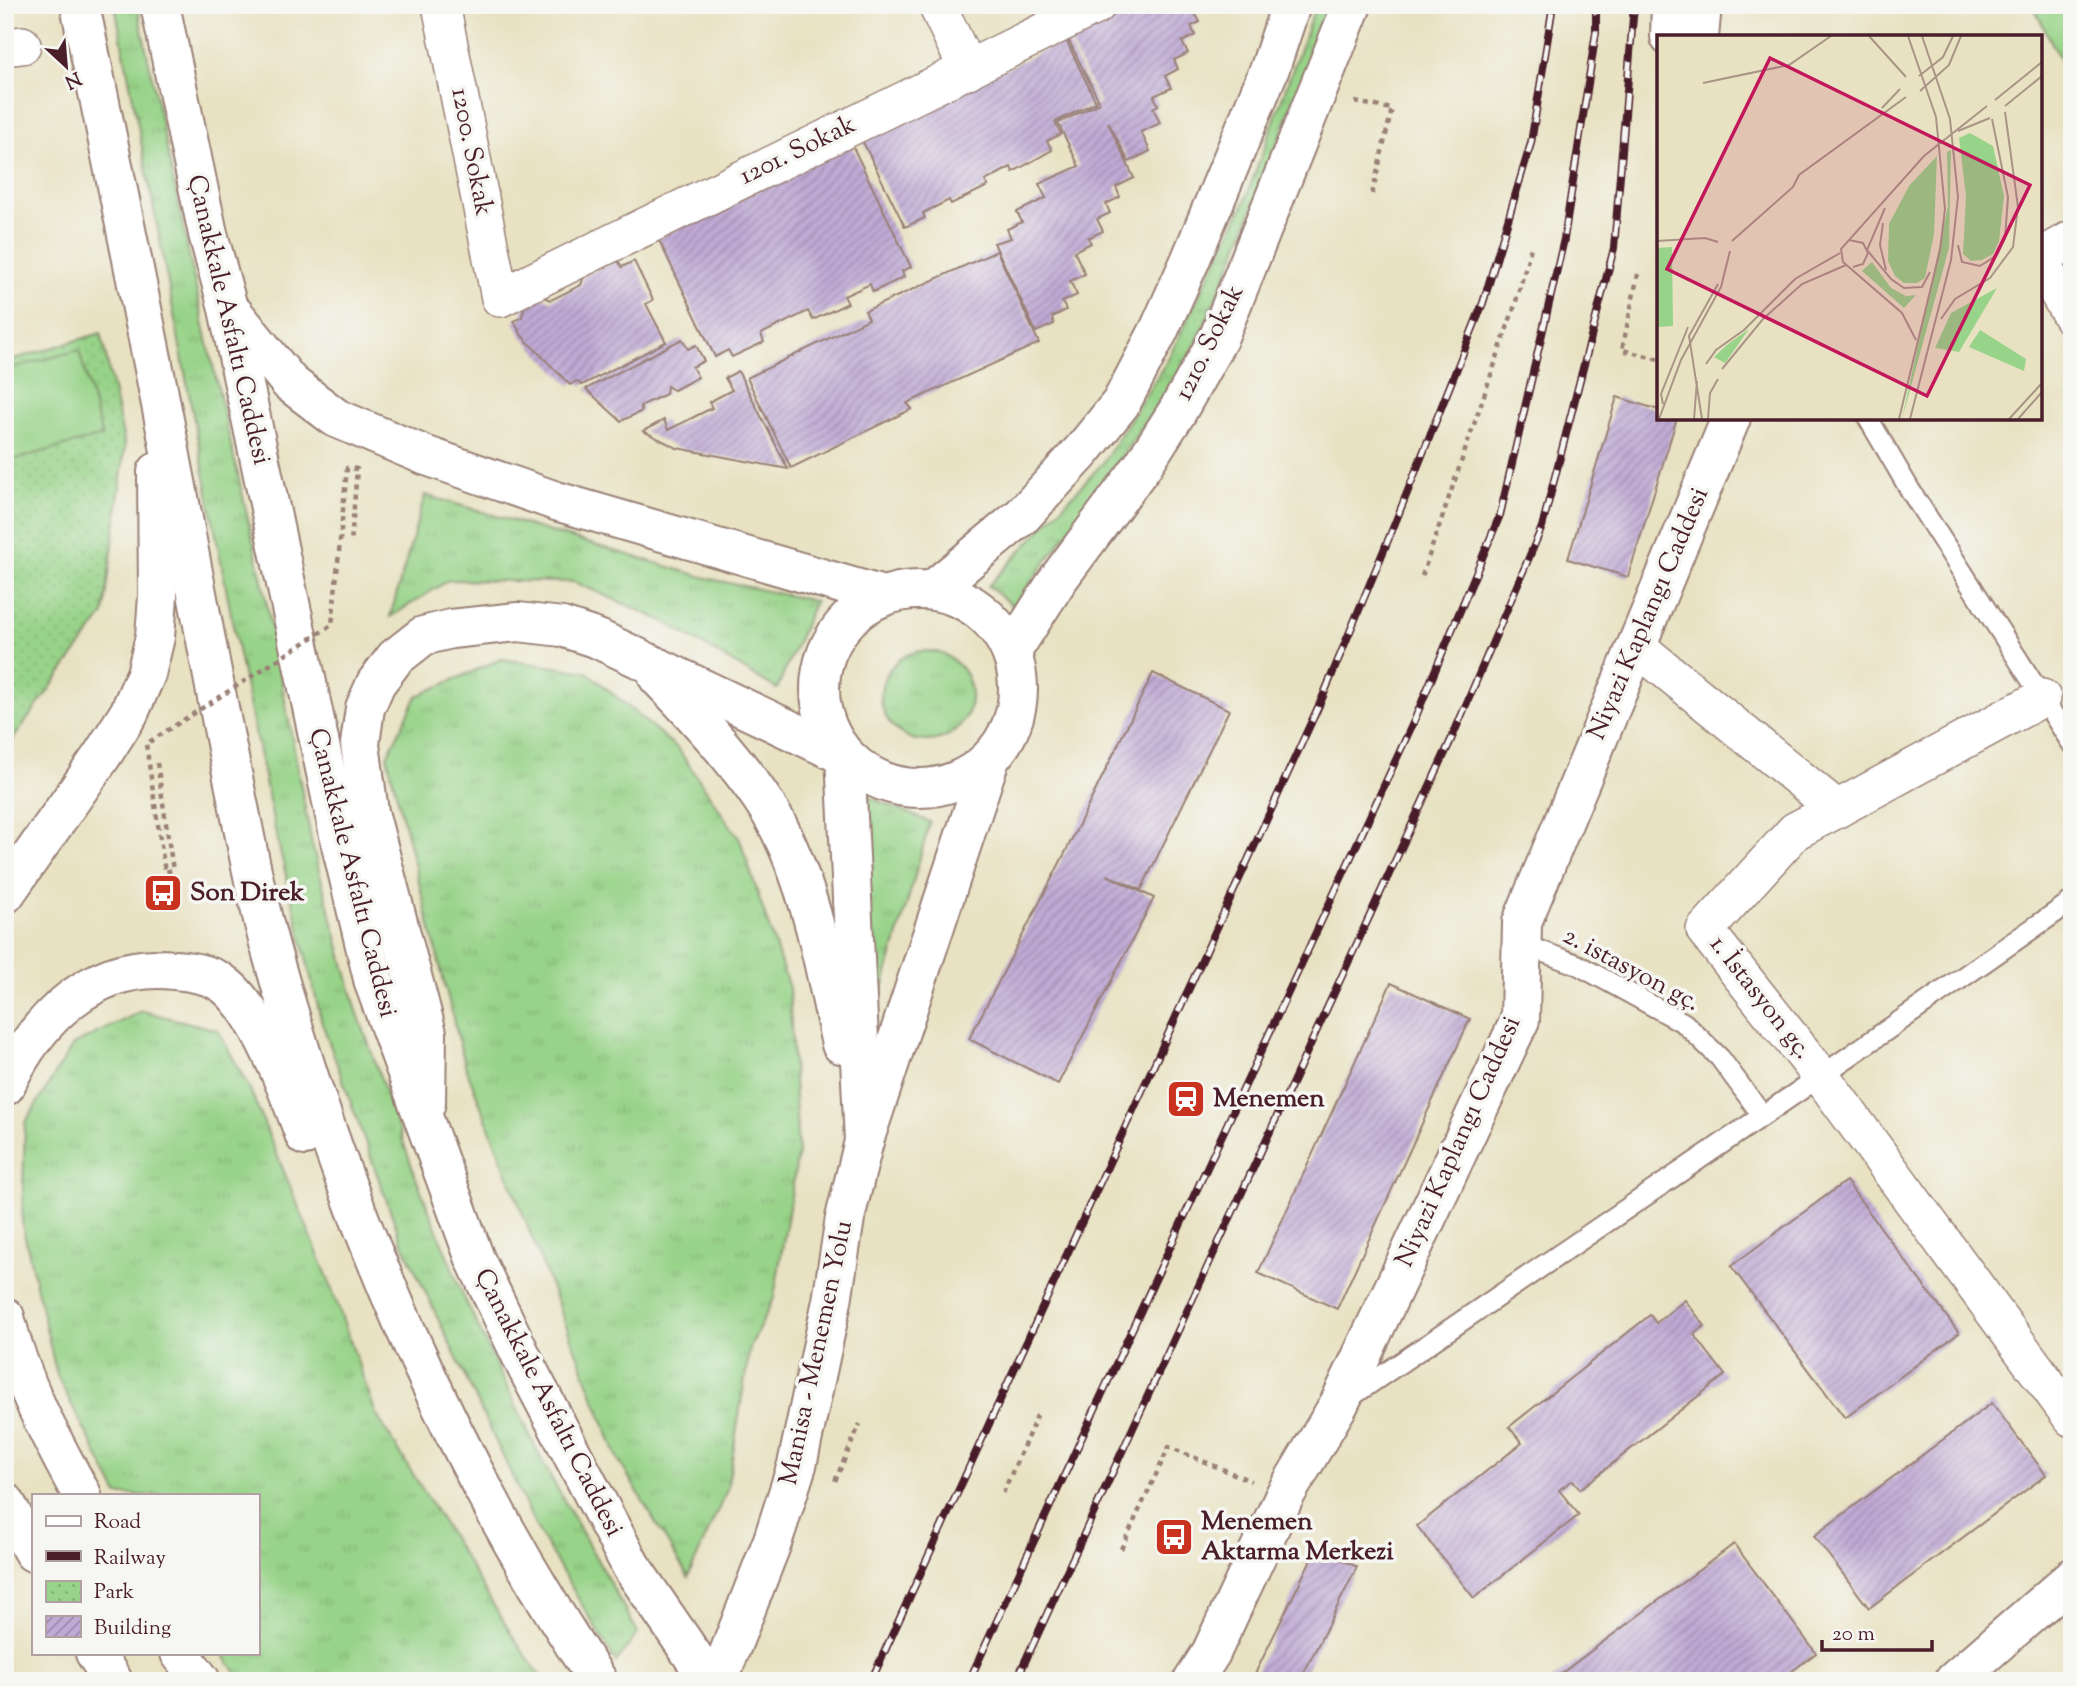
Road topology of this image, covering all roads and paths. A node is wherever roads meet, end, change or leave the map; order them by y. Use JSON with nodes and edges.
{"nodes":[{"id":1,"x":80,"y":5,"type":"edge"},
{"id":2,"x":160,"y":5,"type":"edge"},
{"id":3,"x":441,"y":5,"type":"edge"},
{"id":4,"x":937,"y":5,"type":"edge"},
{"id":5,"x":1097,"y":5,"type":"edge"},
{"id":6,"x":1291,"y":5,"type":"edge"},
{"id":7,"x":1352,"y":5,"type":"edge"},
{"id":8,"x":1671,"y":5,"type":"edge"},
{"id":9,"x":1702,"y":5,"type":"edge"},
{"id":10,"x":1723,"y":5,"type":"edge"},
{"id":11,"x":1670,"y":35,"type":"edge"},
{"id":12,"x":1699,"y":35,"type":"edge"},
{"id":13,"x":1721,"y":35,"type":"edge"},
{"id":14,"x":968,"y":71,"type":"junction"},
{"id":15,"x":1392,"y":109,"type":"dead end"},
{"id":16,"x":1371,"y":199,"type":"dead end"},
{"id":17,"x":2072,"y":240,"type":"edge"},
{"id":18,"x":1532,"y":244,"type":"dead end"},
{"id":19,"x":2042,"y":259,"type":"edge"},
{"id":20,"x":2042,"y":264,"type":"edge"},
{"id":21,"x":1638,"y":274,"type":"dead end"},
{"id":22,"x":500,"y":298,"type":"joint"},
{"id":23,"x":227,"y":304,"type":"junction"},
{"id":24,"x":2072,"y":317,"type":"edge"},
{"id":25,"x":1657,"y":359,"type":"edge"},
{"id":26,"x":158,"y":386,"type":"junction"},
{"id":27,"x":1730,"y":420,"type":"edge"},
{"id":28,"x":1869,"y":420,"type":"edge"},
{"id":29,"x":351,"y":543,"type":"dead end"},
{"id":30,"x":1422,"y":576,"type":"dead end"},
{"id":31,"x":934,"y":590,"type":"junction"},
{"id":32,"x":883,"y":596,"type":"junction"},
{"id":33,"x":1636,"y":646,"type":"junction"},
{"id":34,"x":1013,"y":651,"type":"junction"},
{"id":35,"x":642,"y":660,"type":"junction"},
{"id":36,"x":2042,"y":698,"type":"junction"},
{"id":37,"x":2072,"y":744,"type":"edge"},
{"id":38,"x":845,"y":756,"type":"junction"},
{"id":39,"x":990,"y":759,"type":"junction"},
{"id":40,"x":157,"y":763,"type":"dead end"},
{"id":41,"x":1836,"y":809,"type":"junction"},
{"id":42,"x":5,"y":894,"type":"edge"},
{"id":43,"x":2072,"y":901,"type":"edge"},
{"id":44,"x":1522,"y":944,"type":"junction"},
{"id":45,"x":1821,"y":1076,"type":"junction"},
{"id":46,"x":5,"y":1086,"type":"edge"},
{"id":47,"x":1762,"y":1115,"type":"junction"},
{"id":48,"x":426,"y":1129,"type":"junction"},
{"id":49,"x":864,"y":1140,"type":"junction"},
{"id":50,"x":5,"y":1317,"type":"edge"},
{"id":51,"x":1339,"y":1404,"type":"junction"},
{"id":52,"x":1039,"y":1411,"type":"dead end"},
{"id":53,"x":2072,"y":1418,"type":"edge"},
{"id":54,"x":860,"y":1424,"type":"dead end"},
{"id":55,"x":832,"y":1488,"type":"dead end"},
{"id":56,"x":1003,"y":1493,"type":"dead end"},
{"id":57,"x":81,"y":1494,"type":"edge"},
{"id":58,"x":1285,"y":1495,"type":"junction"},
{"id":59,"x":5,"y":1502,"type":"edge"},
{"id":60,"x":506,"y":1531,"type":"junction"},
{"id":61,"x":1121,"y":1549,"type":"dead end"},
{"id":62,"x":32,"y":1550,"type":"edge"},
{"id":63,"x":2072,"y":1578,"type":"edge"},
{"id":64,"x":96,"y":1654,"type":"edge"},
{"id":65,"x":181,"y":1654,"type":"edge"},
{"id":66,"x":1202,"y":1671,"type":"edge"},
{"id":67,"x":113,"y":1681,"type":"edge"},
{"id":68,"x":201,"y":1681,"type":"edge"},
{"id":69,"x":598,"y":1681,"type":"edge"},
{"id":70,"x":710,"y":1681,"type":"edge"},
{"id":71,"x":718,"y":1681,"type":"edge"},
{"id":72,"x":1954,"y":1681,"type":"edge"}],
"edges":[{"from":1,"to":26,"type":"main road"},
{"from":2,"to":23,"type":"main road","name":"Çanakkale Asfaltı Caddesi"},
{"from":3,"to":22,"type":"street","name":"1200. Sokak"},
{"from":4,"to":14,"type":"street"},
{"from":5,"to":14,"type":"street","name":"1201. Sokak"},
{"from":6,"to":31,"type":"main road","name":"1210. Sokak"},
{"from":7,"to":34,"type":"main road","name":"1210. Sokak"},
{"from":8,"to":11,"type":"main road"},
{"from":9,"to":12,"type":"main road"},
{"from":10,"to":13,"type":"main road"},
{"from":14,"to":22,"type":"street","name":"1201. Sokak"},
{"from":15,"to":16,"type":"path"},
{"from":17,"to":19,"type":"main road"},
{"from":18,"to":30,"type":"path"},
{"from":20,"to":24,"type":"street"},
{"from":21,"to":25,"type":"path"},
{"from":23,"to":32,"type":"main road"},
{"from":23,"to":48,"type":"main road","name":"Çanakkale Asfaltı Caddesi"},
{"from":26,"to":42,"type":"main road"},
{"from":26,"to":60,"type":"main road"},
{"from":27,"to":33,"type":"main road","name":"Niyazi Kaplangı Caddesi"},
{"from":28,"to":36,"type":"lane"},
{"from":29,"to":40,"type":"path","bridge":true},
{"from":31,"to":32,"type":"main road","name":"Manisa - Menemen Yolu"},
{"from":31,"to":34,"type":"main road","name":"Manisa - Menemen Yolu"},
{"from":32,"to":38,"type":"main road","name":"Manisa - Menemen Yolu"},
{"from":33,"to":41,"type":"street"},
{"from":33,"to":44,"type":"main road","name":"Niyazi Kaplangı Caddesi"},
{"from":34,"to":39,"type":"main road","name":"Manisa - Menemen Yolu"},
{"from":35,"to":38,"type":"main road"},
{"from":35,"to":48,"type":"main road"},
{"from":35,"to":49,"type":"main road"},
{"from":36,"to":37,"type":"lane"},
{"from":36,"to":41,"type":"street","name":"1. İstasyon gç."},
{"from":38,"to":39,"type":"main road","name":"Manisa - Menemen Yolu"},
{"from":38,"to":49,"type":"main road","name":"Manisa - Menemen Yolu"},
{"from":39,"to":49,"type":"main road","name":"Manisa - Menemen Yolu"},
{"from":41,"to":45,"type":"street","name":"1. İstasyon gç."},
{"from":43,"to":45,"type":"lane"},
{"from":44,"to":47,"type":"lane","name":"2. istasyon gç."},
{"from":44,"to":51,"type":"main road","name":"Niyazi Kaplangı Caddesi"},
{"from":45,"to":47,"type":"lane"},
{"from":45,"to":53,"type":"street"},
{"from":46,"to":60,"type":"main road"},
{"from":47,"to":51,"type":"lane"},
{"from":48,"to":70,"type":"main road","name":"Çanakkale Asfaltı Caddesi"},
{"from":49,"to":71,"type":"main road","name":"Manisa - Menemen Yolu"},
{"from":50,"to":57,"type":"main road"},
{"from":51,"to":58,"type":"main road","name":"Niyazi Kaplangı Caddesi"},
{"from":52,"to":56,"type":"path"},
{"from":54,"to":55,"type":"path"},
{"from":58,"to":61,"type":"path"},
{"from":58,"to":66,"type":"main road","name":"Niyazi Kaplangı Caddesi"},
{"from":59,"to":62,"type":"main road"},
{"from":60,"to":69,"type":"main road"},
{"from":63,"to":72,"type":"main road"},
{"from":64,"to":67,"type":"main road"},
{"from":65,"to":68,"type":"main road"}]}
